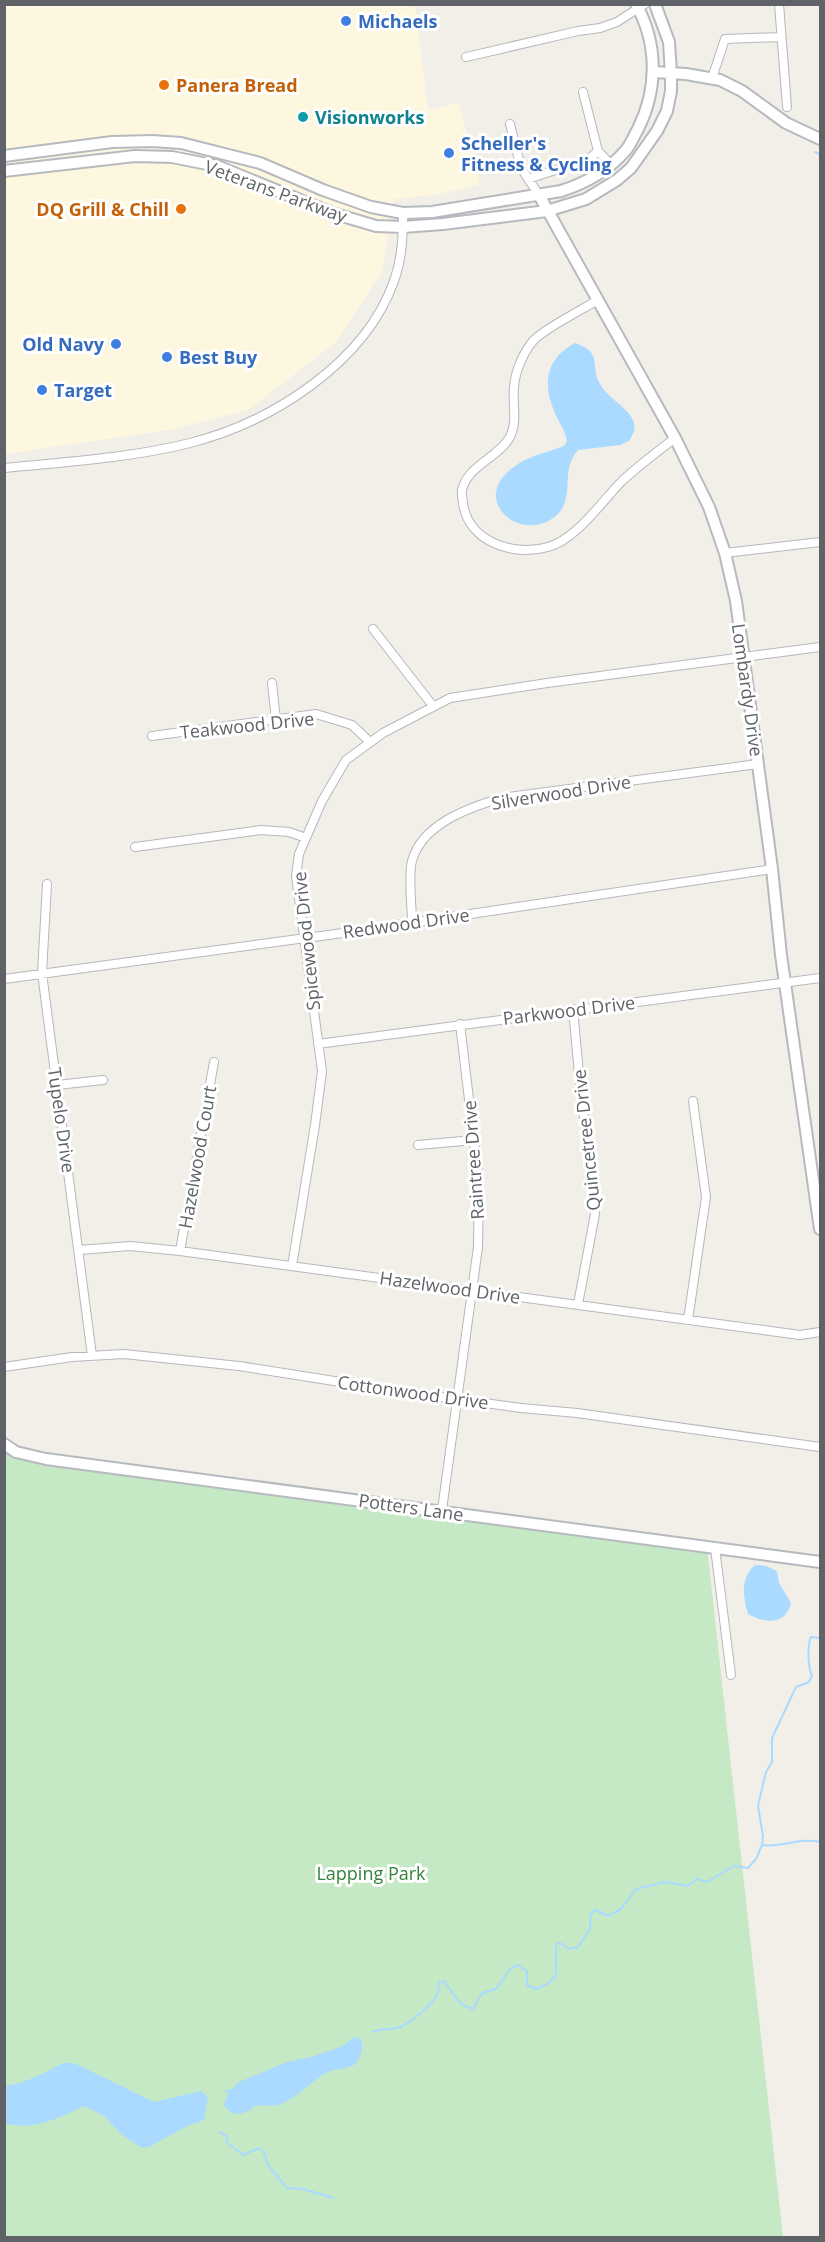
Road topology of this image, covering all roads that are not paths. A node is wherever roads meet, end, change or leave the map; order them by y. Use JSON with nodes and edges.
{"nodes":[{"id":1,"x":655,"y":4,"type":"edge"},
{"id":2,"x":779,"y":4,"type":"edge"},
{"id":3,"x":640,"y":6,"type":"edge"},
{"id":4,"x":781,"y":38,"type":"junction"},
{"id":5,"x":466,"y":57,"type":"dead end"},
{"id":6,"x":654,"y":72,"type":"junction"},
{"id":7,"x":671,"y":74,"type":"junction"},
{"id":8,"x":712,"y":78,"type":"junction"},
{"id":9,"x":583,"y":92,"type":"dead end"},
{"id":10,"x":787,"y":107,"type":"dead end"},
{"id":11,"x":510,"y":124,"type":"dead end"},
{"id":12,"x":820,"y":139,"type":"edge"},
{"id":13,"x":112,"y":142,"type":"junction"},
{"id":14,"x":598,"y":151,"type":"junction"},
{"id":15,"x":4,"y":156,"type":"edge"},
{"id":16,"x":114,"y":158,"type":"junction"},
{"id":17,"x":611,"y":165,"type":"junction"},
{"id":18,"x":4,"y":171,"type":"edge"},
{"id":19,"x":528,"y":179,"type":"junction"},
{"id":20,"x":539,"y":195,"type":"junction"},
{"id":21,"x":548,"y":211,"type":"junction"},
{"id":22,"x":403,"y":213,"type":"junction"},
{"id":23,"x":403,"y":227,"type":"junction"},
{"id":24,"x":598,"y":300,"type":"junction"},
{"id":25,"x":675,"y":438,"type":"junction"},
{"id":26,"x":4,"y":468,"type":"edge"},
{"id":27,"x":820,"y":542,"type":"edge"},
{"id":28,"x":725,"y":553,"type":"junction"},
{"id":29,"x":373,"y":629,"type":"dead end"},
{"id":30,"x":820,"y":647,"type":"edge"},
{"id":31,"x":743,"y":657,"type":"junction"},
{"id":32,"x":272,"y":683,"type":"dead end"},
{"id":33,"x":433,"y":706,"type":"junction"},
{"id":34,"x":276,"y":720,"type":"junction"},
{"id":35,"x":152,"y":736,"type":"dead end"},
{"id":36,"x":370,"y":742,"type":"junction"},
{"id":37,"x":758,"y":764,"type":"junction"},
{"id":38,"x":306,"y":838,"type":"junction"},
{"id":39,"x":135,"y":847,"type":"dead end"},
{"id":40,"x":772,"y":868,"type":"junction"},
{"id":41,"x":47,"y":884,"type":"dead end"},
{"id":42,"x":412,"y":922,"type":"junction"},
{"id":43,"x":305,"y":938,"type":"junction"},
{"id":44,"x":42,"y":973,"type":"junction"},
{"id":45,"x":820,"y":978,"type":"edge"},
{"id":46,"x":4,"y":979,"type":"edge"},
{"id":47,"x":785,"y":982,"type":"junction"},
{"id":48,"x":573,"y":1009,"type":"junction"},
{"id":49,"x":460,"y":1024,"type":"junction"},
{"id":50,"x":318,"y":1044,"type":"junction"},
{"id":51,"x":214,"y":1062,"type":"dead end"},
{"id":52,"x":103,"y":1080,"type":"dead end"},
{"id":53,"x":57,"y":1085,"type":"junction"},
{"id":54,"x":693,"y":1101,"type":"dead end"},
{"id":55,"x":474,"y":1140,"type":"junction"},
{"id":56,"x":418,"y":1145,"type":"dead end"},
{"id":57,"x":816,"y":1164,"type":"edge"},
{"id":58,"x":820,"y":1229,"type":"edge"},
{"id":59,"x":79,"y":1250,"type":"junction"},
{"id":60,"x":180,"y":1251,"type":"junction"},
{"id":61,"x":292,"y":1266,"type":"junction"},
{"id":62,"x":472,"y":1290,"type":"junction"},
{"id":63,"x":578,"y":1305,"type":"junction"},
{"id":64,"x":688,"y":1320,"type":"junction"},
{"id":65,"x":820,"y":1332,"type":"edge"},
{"id":66,"x":92,"y":1356,"type":"junction"},
{"id":67,"x":4,"y":1367,"type":"edge"},
{"id":68,"x":457,"y":1399,"type":"junction"},
{"id":69,"x":4,"y":1444,"type":"edge"},
{"id":70,"x":820,"y":1447,"type":"edge"},
{"id":71,"x":442,"y":1510,"type":"junction"},
{"id":72,"x":715,"y":1548,"type":"junction"},
{"id":73,"x":820,"y":1562,"type":"edge"},
{"id":74,"x":730,"y":1675,"type":"dead end"}],
"edges":[{"from":1,"to":7,"type":"main road","name":"Veterans Parkway"},
{"from":2,"to":4,"type":"street"},
{"from":3,"to":5,"type":"street"},
{"from":3,"to":6,"type":"main road","name":"Veterans Parkway"},
{"from":4,"to":8,"type":"street"},
{"from":4,"to":10,"type":"street"},
{"from":6,"to":7,"type":"main road"},
{"from":6,"to":17,"type":"main road","name":"Veterans Parkway"},
{"from":7,"to":8,"type":"main road"},
{"from":7,"to":21,"type":"main road","name":"Veterans Parkway"},
{"from":8,"to":12,"type":"main road"},
{"from":9,"to":14,"type":"street"},
{"from":11,"to":19,"type":"street"},
{"from":13,"to":15,"type":"main road","name":"Veterans Parkway"},
{"from":13,"to":16,"type":"main road"},
{"from":13,"to":22,"type":"main road","name":"Veterans Parkway"},
{"from":14,"to":17,"type":"street"},
{"from":14,"to":19,"type":"street"},
{"from":16,"to":18,"type":"main road","name":"Veterans Parkway"},
{"from":16,"to":23,"type":"main road","name":"Veterans Parkway"},
{"from":17,"to":20,"type":"main road","name":"Veterans Parkway"},
{"from":19,"to":20,"type":"street"},
{"from":20,"to":21,"type":"main road","name":"Lombardy Drive"},
{"from":20,"to":22,"type":"main road","name":"Veterans Parkway"},
{"from":21,"to":23,"type":"main road","name":"Veterans Parkway"},
{"from":21,"to":24,"type":"main road","name":"Lombardy Drive"},
{"from":22,"to":23,"type":"street"},
{"from":23,"to":26,"type":"street"},
{"from":24,"to":25,"type":"main road","name":"Lombardy Drive"},
{"from":24,"to":25,"type":"street"},
{"from":25,"to":28,"type":"main road","name":"Lombardy Drive"},
{"from":27,"to":28,"type":"street"},
{"from":28,"to":31,"type":"main road","name":"Lombardy Drive"},
{"from":29,"to":33,"type":"street"},
{"from":30,"to":31,"type":"street","name":"Spicewood Drive"},
{"from":31,"to":33,"type":"street","name":"Spicewood Drive"},
{"from":31,"to":37,"type":"main road","name":"Lombardy Drive"},
{"from":32,"to":34,"type":"street"},
{"from":33,"to":36,"type":"street","name":"Spicewood Drive"},
{"from":34,"to":35,"type":"street","name":"Teakwood Drive"},
{"from":34,"to":36,"type":"street","name":"Teakwood Drive"},
{"from":36,"to":38,"type":"street","name":"Spicewood Drive"},
{"from":37,"to":40,"type":"main road","name":"Lombardy Drive"},
{"from":37,"to":42,"type":"street","name":"Silverwood Drive"},
{"from":38,"to":39,"type":"street"},
{"from":38,"to":43,"type":"street","name":"Spicewood Drive"},
{"from":40,"to":42,"type":"street","name":"Redwood Drive"},
{"from":40,"to":47,"type":"main road","name":"Lombardy Drive"},
{"from":41,"to":44,"type":"street","name":"Tupelo Drive"},
{"from":42,"to":43,"type":"street","name":"Redwood Drive"},
{"from":43,"to":44,"type":"street","name":"Redwood Drive"},
{"from":43,"to":50,"type":"street","name":"Spicewood Drive"},
{"from":44,"to":46,"type":"street","name":"Redwood Drive"},
{"from":44,"to":53,"type":"street","name":"Tupelo Drive"},
{"from":45,"to":47,"type":"street","name":"Parkwood Drive"},
{"from":47,"to":48,"type":"street","name":"Parkwood Drive"},
{"from":47,"to":57,"type":"main road","name":"Lombardy Drive"},
{"from":48,"to":49,"type":"street","name":"Parkwood Drive"},
{"from":48,"to":63,"type":"street","name":"Quincetree Drive"},
{"from":49,"to":50,"type":"street","name":"Parkwood Drive"},
{"from":49,"to":55,"type":"street","name":"Raintree Drive"},
{"from":50,"to":61,"type":"street","name":"Spicewood Drive"},
{"from":51,"to":60,"type":"street","name":"Hazelwood Court"},
{"from":52,"to":53,"type":"street"},
{"from":53,"to":59,"type":"street","name":"Tupelo Drive"},
{"from":54,"to":64,"type":"street"},
{"from":55,"to":56,"type":"street"},
{"from":55,"to":62,"type":"street","name":"Raintree Drive"},
{"from":57,"to":58,"type":"main road","name":"Lombardy Drive"},
{"from":59,"to":60,"type":"street","name":"Hazelwood Drive"},
{"from":59,"to":66,"type":"street","name":"Tupelo Drive"},
{"from":60,"to":61,"type":"street","name":"Hazelwood Drive"},
{"from":61,"to":62,"type":"street","name":"Hazelwood Drive"},
{"from":62,"to":63,"type":"street","name":"Hazelwood Drive"},
{"from":62,"to":68,"type":"street","name":"Raintree Drive"},
{"from":63,"to":64,"type":"street","name":"Hazelwood Drive"},
{"from":64,"to":65,"type":"street","name":"Hazelwood Drive"},
{"from":66,"to":67,"type":"street","name":"Cottonwood Drive"},
{"from":66,"to":68,"type":"street","name":"Cottonwood Drive"},
{"from":68,"to":70,"type":"street","name":"Cottonwood Drive"},
{"from":68,"to":71,"type":"street","name":"Raintree Drive"},
{"from":69,"to":71,"type":"main road","name":"Potters Lane"},
{"from":71,"to":72,"type":"main road","name":"Potters Lane"},
{"from":72,"to":73,"type":"main road","name":"Potters Lane"},
{"from":72,"to":74,"type":"street"}]}
